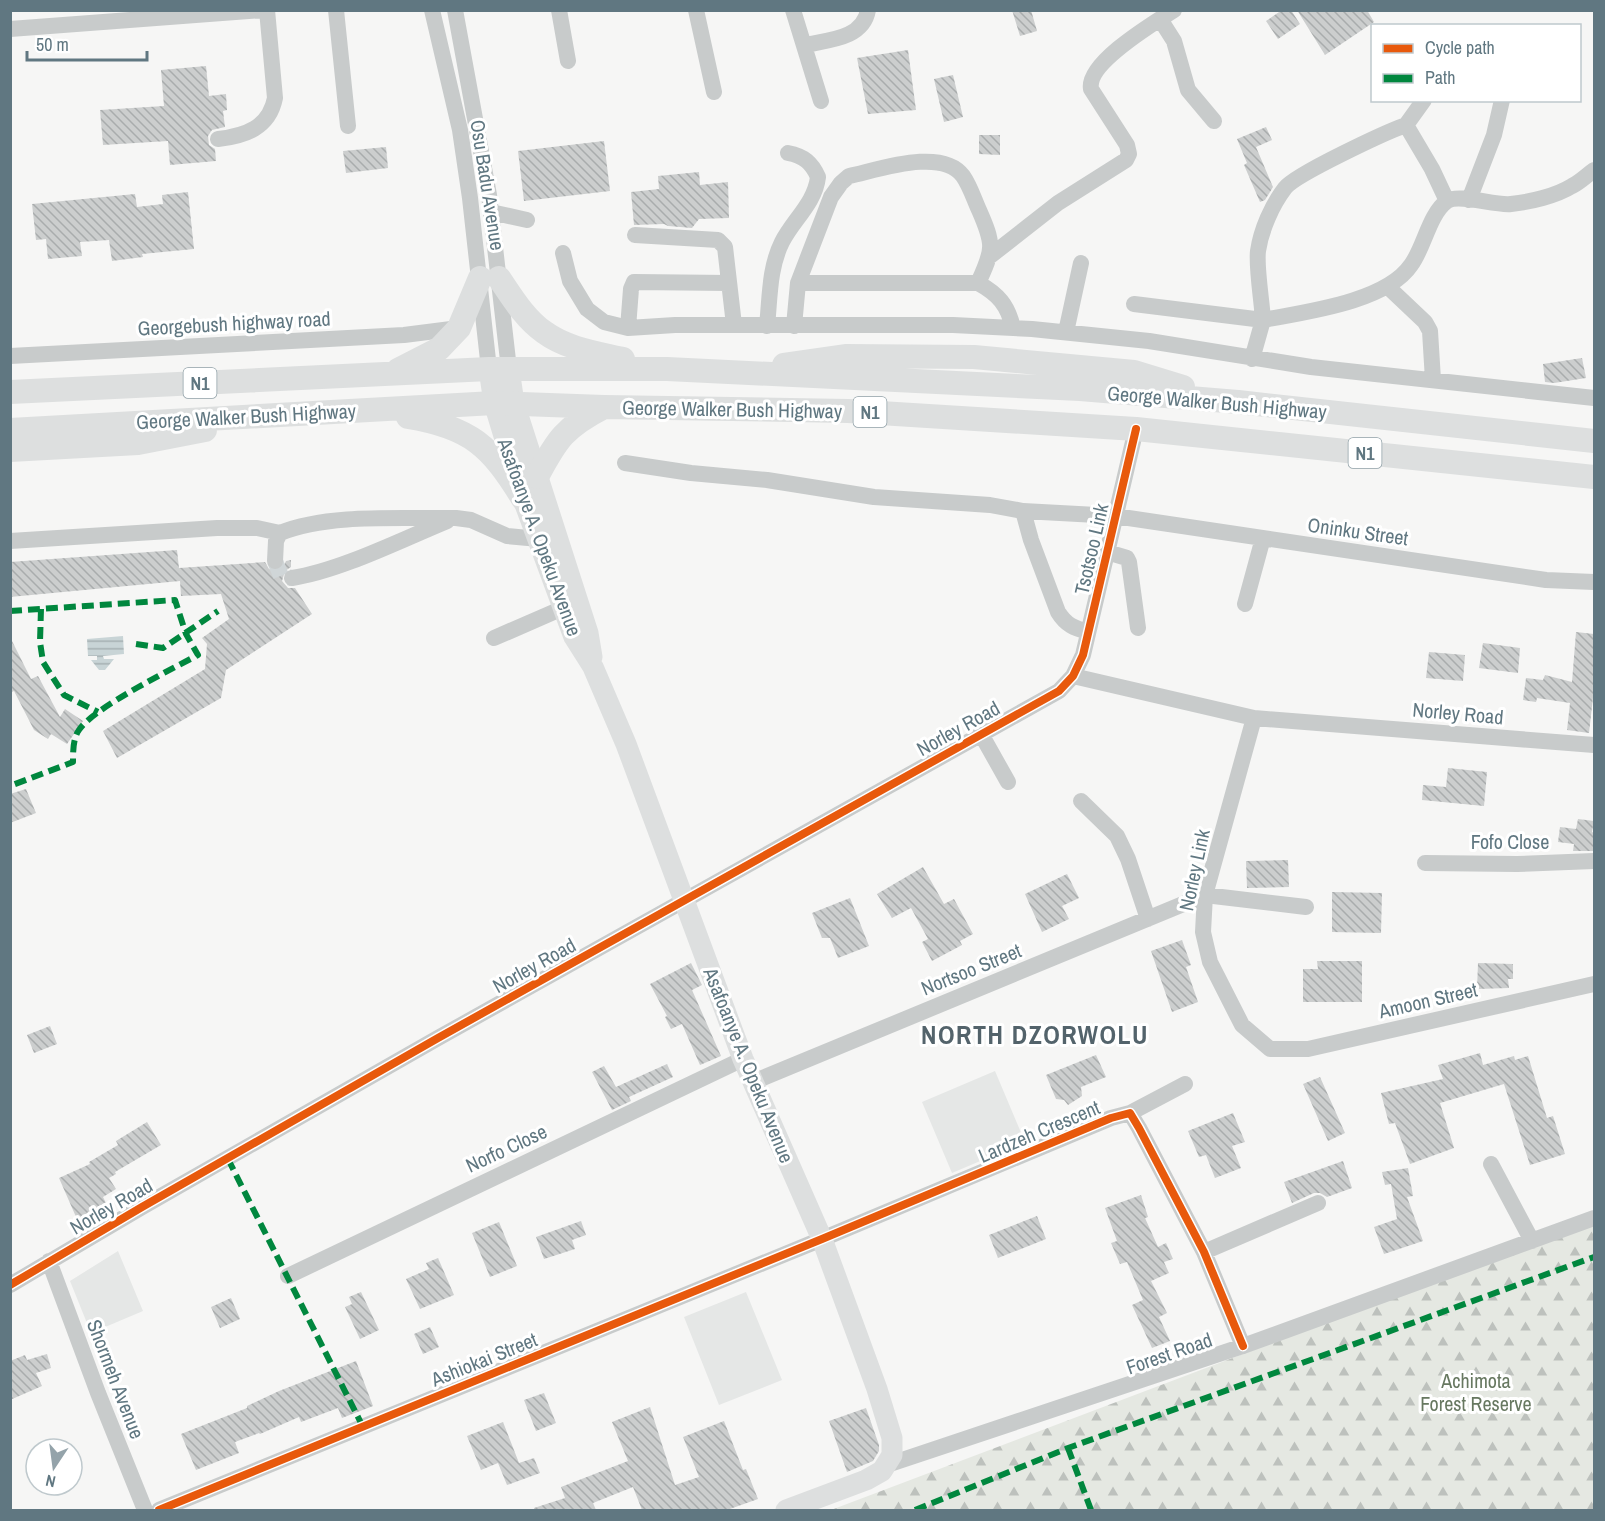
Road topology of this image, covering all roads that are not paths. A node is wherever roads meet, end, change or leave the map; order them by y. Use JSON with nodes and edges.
{"nodes":[{"id":1,"x":265,"y":10,"type":"edge"},
{"id":2,"x":336,"y":10,"type":"edge"},
{"id":3,"x":432,"y":10,"type":"edge"},
{"id":4,"x":455,"y":10,"type":"edge"},
{"id":5,"x":559,"y":10,"type":"edge"},
{"id":6,"x":696,"y":10,"type":"edge"},
{"id":7,"x":794,"y":10,"type":"edge"},
{"id":8,"x":868,"y":10,"type":"edge"},
{"id":9,"x":1167,"y":15,"type":"edge"},
{"id":10,"x":110,"y":16,"type":"edge"},
{"id":11,"x":10,"y":29,"type":"edge"},
{"id":12,"x":805,"y":45,"type":"junction"},
{"id":13,"x":568,"y":61,"type":"dead end"},
{"id":14,"x":714,"y":92,"type":"dead end"},
{"id":15,"x":821,"y":101,"type":"dead end"},
{"id":16,"x":1423,"y":102,"type":"edge"},
{"id":17,"x":1502,"y":102,"type":"edge"},
{"id":18,"x":1214,"y":121,"type":"dead end"},
{"id":19,"x":1406,"y":125,"type":"junction"},
{"id":20,"x":348,"y":126,"type":"dead end"},
{"id":21,"x":218,"y":139,"type":"dead end"},
{"id":22,"x":788,"y":153,"type":"dead end"},
{"id":23,"x":1594,"y":170,"type":"edge"},
{"id":24,"x":1469,"y":200,"type":"junction"},
{"id":25,"x":1447,"y":201,"type":"junction"},
{"id":26,"x":491,"y":212,"type":"junction"},
{"id":27,"x":527,"y":220,"type":"dead end"},
{"id":28,"x":635,"y":235,"type":"dead end"},
{"id":29,"x":563,"y":253,"type":"dead end"},
{"id":30,"x":989,"y":257,"type":"junction"},
{"id":31,"x":1081,"y":263,"type":"dead end"},
{"id":32,"x":490,"y":278,"type":"junction"},
{"id":33,"x":729,"y":283,"type":"junction"},
{"id":34,"x":798,"y":283,"type":"junction"},
{"id":35,"x":978,"y":283,"type":"junction"},
{"id":36,"x":1388,"y":287,"type":"junction"},
{"id":37,"x":1134,"y":304,"type":"dead end"},
{"id":38,"x":1263,"y":320,"type":"junction"},
{"id":39,"x":734,"y":325,"type":"junction"},
{"id":40,"x":767,"y":326,"type":"junction"},
{"id":41,"x":794,"y":326,"type":"junction"},
{"id":42,"x":459,"y":328,"type":"junction"},
{"id":43,"x":628,"y":328,"type":"junction"},
{"id":44,"x":1012,"y":328,"type":"junction"},
{"id":45,"x":1066,"y":332,"type":"junction"},
{"id":46,"x":10,"y":356,"type":"edge"},
{"id":47,"x":1252,"y":359,"type":"junction"},
{"id":48,"x":499,"y":369,"type":"junction"},
{"id":49,"x":667,"y":369,"type":"junction"},
{"id":50,"x":390,"y":374,"type":"junction"},
{"id":51,"x":1433,"y":380,"type":"junction"},
{"id":52,"x":10,"y":392,"type":"edge"},
{"id":53,"x":1594,"y":398,"type":"edge"},
{"id":54,"x":504,"y":403,"type":"junction"},
{"id":55,"x":604,"y":407,"type":"junction"},
{"id":56,"x":364,"y":409,"type":"junction"},
{"id":57,"x":270,"y":415,"type":"junction"},
{"id":58,"x":1136,"y":429,"type":"junction"},
{"id":59,"x":10,"y":430,"type":"edge"},
{"id":60,"x":1594,"y":441,"type":"edge"},
{"id":61,"x":10,"y":450,"type":"edge"},
{"id":62,"x":625,"y":463,"type":"dead end"},
{"id":63,"x":537,"y":477,"type":"junction"},
{"id":64,"x":1594,"y":477,"type":"edge"},
{"id":65,"x":523,"y":499,"type":"junction"},
{"id":66,"x":1023,"y":510,"type":"junction"},
{"id":67,"x":1115,"y":516,"type":"junction"},
{"id":68,"x":456,"y":518,"type":"junction"},
{"id":69,"x":280,"y":533,"type":"junction"},
{"id":70,"x":1263,"y":538,"type":"junction"},
{"id":71,"x":539,"y":539,"type":"junction"},
{"id":72,"x":10,"y":541,"type":"edge"},
{"id":73,"x":1107,"y":552,"type":"junction"},
{"id":74,"x":275,"y":561,"type":"dead end"},
{"id":75,"x":292,"y":578,"type":"dead end"},
{"id":76,"x":1594,"y":582,"type":"edge"},
{"id":77,"x":1245,"y":604,"type":"dead end"},
{"id":78,"x":563,"y":608,"type":"junction"},
{"id":79,"x":1138,"y":628,"type":"dead end"},
{"id":80,"x":1088,"y":632,"type":"junction"},
{"id":81,"x":494,"y":638,"type":"dead end"},
{"id":82,"x":594,"y":667,"type":"junction"},
{"id":83,"x":1073,"y":676,"type":"junction"},
{"id":84,"x":1254,"y":718,"type":"junction"},
{"id":85,"x":981,"y":734,"type":"junction"},
{"id":86,"x":1594,"y":746,"type":"edge"},
{"id":87,"x":1008,"y":782,"type":"dead end"},
{"id":88,"x":1081,"y":801,"type":"dead end"},
{"id":89,"x":1594,"y":861,"type":"edge"},
{"id":90,"x":1425,"y":863,"type":"dead end"},
{"id":91,"x":1205,"y":895,"type":"junction"},
{"id":92,"x":685,"y":900,"type":"junction"},
{"id":93,"x":1306,"y":908,"type":"dead end"},
{"id":94,"x":1148,"y":919,"type":"junction"},
{"id":95,"x":1594,"y":984,"type":"edge"},
{"id":96,"x":1270,"y":1049,"type":"joint"},
{"id":97,"x":743,"y":1059,"type":"junction"},
{"id":98,"x":753,"y":1082,"type":"junction"},
{"id":99,"x":1185,"y":1084,"type":"dead end"},
{"id":100,"x":1130,"y":1113,"type":"junction"},
{"id":101,"x":1491,"y":1164,"type":"dead end"},
{"id":102,"x":1318,"y":1203,"type":"dead end"},
{"id":103,"x":1594,"y":1218,"type":"edge"},
{"id":104,"x":822,"y":1239,"type":"junction"},
{"id":105,"x":1532,"y":1241,"type":"junction"},
{"id":106,"x":1204,"y":1252,"type":"junction"},
{"id":107,"x":49,"y":1261,"type":"junction"},
{"id":108,"x":288,"y":1276,"type":"dead end"},
{"id":109,"x":10,"y":1285,"type":"edge"},
{"id":110,"x":1243,"y":1346,"type":"junction"},
{"id":111,"x":887,"y":1465,"type":"junction"},
{"id":112,"x":145,"y":1510,"type":"edge"},
{"id":113,"x":159,"y":1510,"type":"edge"},
{"id":114,"x":786,"y":1510,"type":"edge"}],
"edges":[{"from":1,"to":10,"type":"street"},
{"from":1,"to":21,"type":"street"},
{"from":2,"to":20,"type":"street"},
{"from":3,"to":32,"type":"street","name":"Osu Badu Avenue"},
{"from":4,"to":26,"type":"street","name":"Osu Badu Avenue"},
{"from":5,"to":13,"type":"street"},
{"from":6,"to":14,"type":"street"},
{"from":7,"to":12,"type":"street"},
{"from":8,"to":12,"type":"street"},
{"from":9,"to":18,"type":"street"},
{"from":9,"to":30,"type":"street"},
{"from":10,"to":11,"type":"street"},
{"from":12,"to":15,"type":"street"},
{"from":16,"to":19,"type":"street"},
{"from":17,"to":24,"type":"street"},
{"from":19,"to":25,"type":"street"},
{"from":19,"to":38,"type":"street"},
{"from":22,"to":40,"type":"street"},
{"from":23,"to":24,"type":"street"},
{"from":24,"to":25,"type":"street"},
{"from":25,"to":36,"type":"street"},
{"from":26,"to":27,"type":"street"},
{"from":26,"to":32,"type":"street","name":"Osu Badu Avenue"},
{"from":28,"to":33,"type":"street"},
{"from":29,"to":43,"type":"street"},
{"from":30,"to":34,"type":"street"},
{"from":30,"to":35,"type":"street"},
{"from":31,"to":45,"type":"street"},
{"from":32,"to":42,"type":"highway"},
{"from":32,"to":48,"type":"street","name":"Osu Badu Avenue"},
{"from":32,"to":49,"type":"highway"},
{"from":33,"to":39,"type":"street"},
{"from":33,"to":43,"type":"street"},
{"from":34,"to":35,"type":"street"},
{"from":34,"to":41,"type":"street"},
{"from":35,"to":44,"type":"street"},
{"from":36,"to":38,"type":"street"},
{"from":36,"to":51,"type":"street"},
{"from":37,"to":38,"type":"street"},
{"from":38,"to":47,"type":"street"},
{"from":39,"to":40,"type":"street"},
{"from":39,"to":43,"type":"street"},
{"from":40,"to":41,"type":"street"},
{"from":41,"to":44,"type":"street"},
{"from":42,"to":46,"type":"street","name":"Georgebush highway road"},
{"from":42,"to":50,"type":"highway"},
{"from":44,"to":45,"type":"street"},
{"from":45,"to":47,"type":"street"},
{"from":47,"to":51,"type":"street"},
{"from":48,"to":49,"type":"highway","name":"George Walker Bush Highway","number":"N1"},
{"from":48,"to":50,"type":"highway","name":"George Walker Bush Highway","number":"N1"},
{"from":48,"to":54,"type":"main road"},
{"from":49,"to":60,"type":"highway","name":"George Walker Bush Highway","number":"N1"},
{"from":50,"to":52,"type":"highway","name":"George Walker Bush Highway","number":"N1"},
{"from":51,"to":53,"type":"street"},
{"from":54,"to":55,"type":"highway","name":"George Walker Bush Highway","number":"N1"},
{"from":54,"to":56,"type":"highway","name":"George Walker Bush Highway","number":"N1"},
{"from":54,"to":63,"type":"main road","name":"Asafoanye A. Opeku Avenue"},
{"from":54,"to":65,"type":"main road","name":"Asafoanye A. Opeku Avenue"},
{"from":55,"to":58,"type":"highway","name":"George Walker Bush Highway","number":"N1"},
{"from":55,"to":63,"type":"highway"},
{"from":56,"to":57,"type":"highway","name":"George Walker Bush Highway","number":"N1"},
{"from":56,"to":65,"type":"highway"},
{"from":57,"to":59,"type":"highway","name":"George Walker Bush Highway","number":"N1"},
{"from":57,"to":61,"type":"highway"},
{"from":58,"to":64,"type":"highway","name":"George Walker Bush Highway","number":"N1"},
{"from":58,"to":67,"type":"street","name":"Tsotsoo Link"},
{"from":62,"to":66,"type":"street","name":"Oninku Street"},
{"from":63,"to":82,"type":"main road","name":"Asafoanye A. Opeku Avenue"},
{"from":65,"to":71,"type":"main road","name":"Asafoanye A. Opeku Avenue"},
{"from":66,"to":67,"type":"street","name":"Oninku Street"},
{"from":66,"to":80,"type":"street"},
{"from":67,"to":70,"type":"street","name":"Oninku Street"},
{"from":67,"to":73,"type":"street","name":"Tsotsoo Link"},
{"from":68,"to":69,"type":"street"},
{"from":68,"to":71,"type":"street"},
{"from":68,"to":75,"type":"street"},
{"from":69,"to":72,"type":"street"},
{"from":69,"to":74,"type":"street"},
{"from":70,"to":76,"type":"street","name":"Oninku Street"},
{"from":70,"to":77,"type":"street"},
{"from":71,"to":78,"type":"main road","name":"Asafoanye A. Opeku Avenue"},
{"from":73,"to":79,"type":"street"},
{"from":73,"to":80,"type":"street","name":"Tsotsoo Link"},
{"from":78,"to":81,"type":"street"},
{"from":78,"to":82,"type":"main road","name":"Asafoanye A. Opeku Avenue"},
{"from":80,"to":83,"type":"street","name":"Tsotsoo Link"},
{"from":82,"to":92,"type":"main road","name":"Asafoanye A. Opeku Avenue"},
{"from":83,"to":84,"type":"street","name":"Norley Road"},
{"from":83,"to":85,"type":"street","name":"Norley Road"},
{"from":84,"to":86,"type":"street","name":"Norley Road"},
{"from":84,"to":91,"type":"street","name":"Norley Link"},
{"from":85,"to":87,"type":"street"},
{"from":85,"to":92,"type":"street","name":"Norley Road"},
{"from":88,"to":94,"type":"street"},
{"from":89,"to":90,"type":"street","name":"Fofo Close"},
{"from":91,"to":93,"type":"street"},
{"from":91,"to":94,"type":"street","name":"Nortsoo Street"},
{"from":91,"to":96,"type":"street","name":"Norley Link"},
{"from":92,"to":97,"type":"main road","name":"Asafoanye A. Opeku Avenue"},
{"from":92,"to":107,"type":"street","name":"Norley Road"},
{"from":94,"to":98,"type":"street","name":"Nortsoo Street"},
{"from":95,"to":96,"type":"street","name":"Amoon Street"},
{"from":97,"to":98,"type":"main road","name":"Asafoanye A. Opeku Avenue"},
{"from":97,"to":108,"type":"street","name":"Norfo Close"},
{"from":98,"to":104,"type":"main road","name":"Asafoanye A. Opeku Avenue"},
{"from":99,"to":100,"type":"street"},
{"from":100,"to":104,"type":"street","name":"Lardzeh Crescent"},
{"from":100,"to":106,"type":"street","name":"Lardzeh Crescent"},
{"from":101,"to":105,"type":"street"},
{"from":102,"to":106,"type":"street"},
{"from":103,"to":105,"type":"street","name":"Forest Road"},
{"from":104,"to":111,"type":"main road","name":"Asafoanye A. Opeku Avenue"},
{"from":104,"to":113,"type":"street","name":"Ashiokai Street"},
{"from":105,"to":110,"type":"street","name":"Forest Road"},
{"from":106,"to":110,"type":"street","name":"Lardzeh Crescent"},
{"from":107,"to":109,"type":"street","name":"Norley Road"},
{"from":107,"to":112,"type":"street","name":"Shormeh Avenue"},
{"from":110,"to":111,"type":"street","name":"Forest Road"},
{"from":111,"to":114,"type":"main road","name":"Forest Road"}]}
